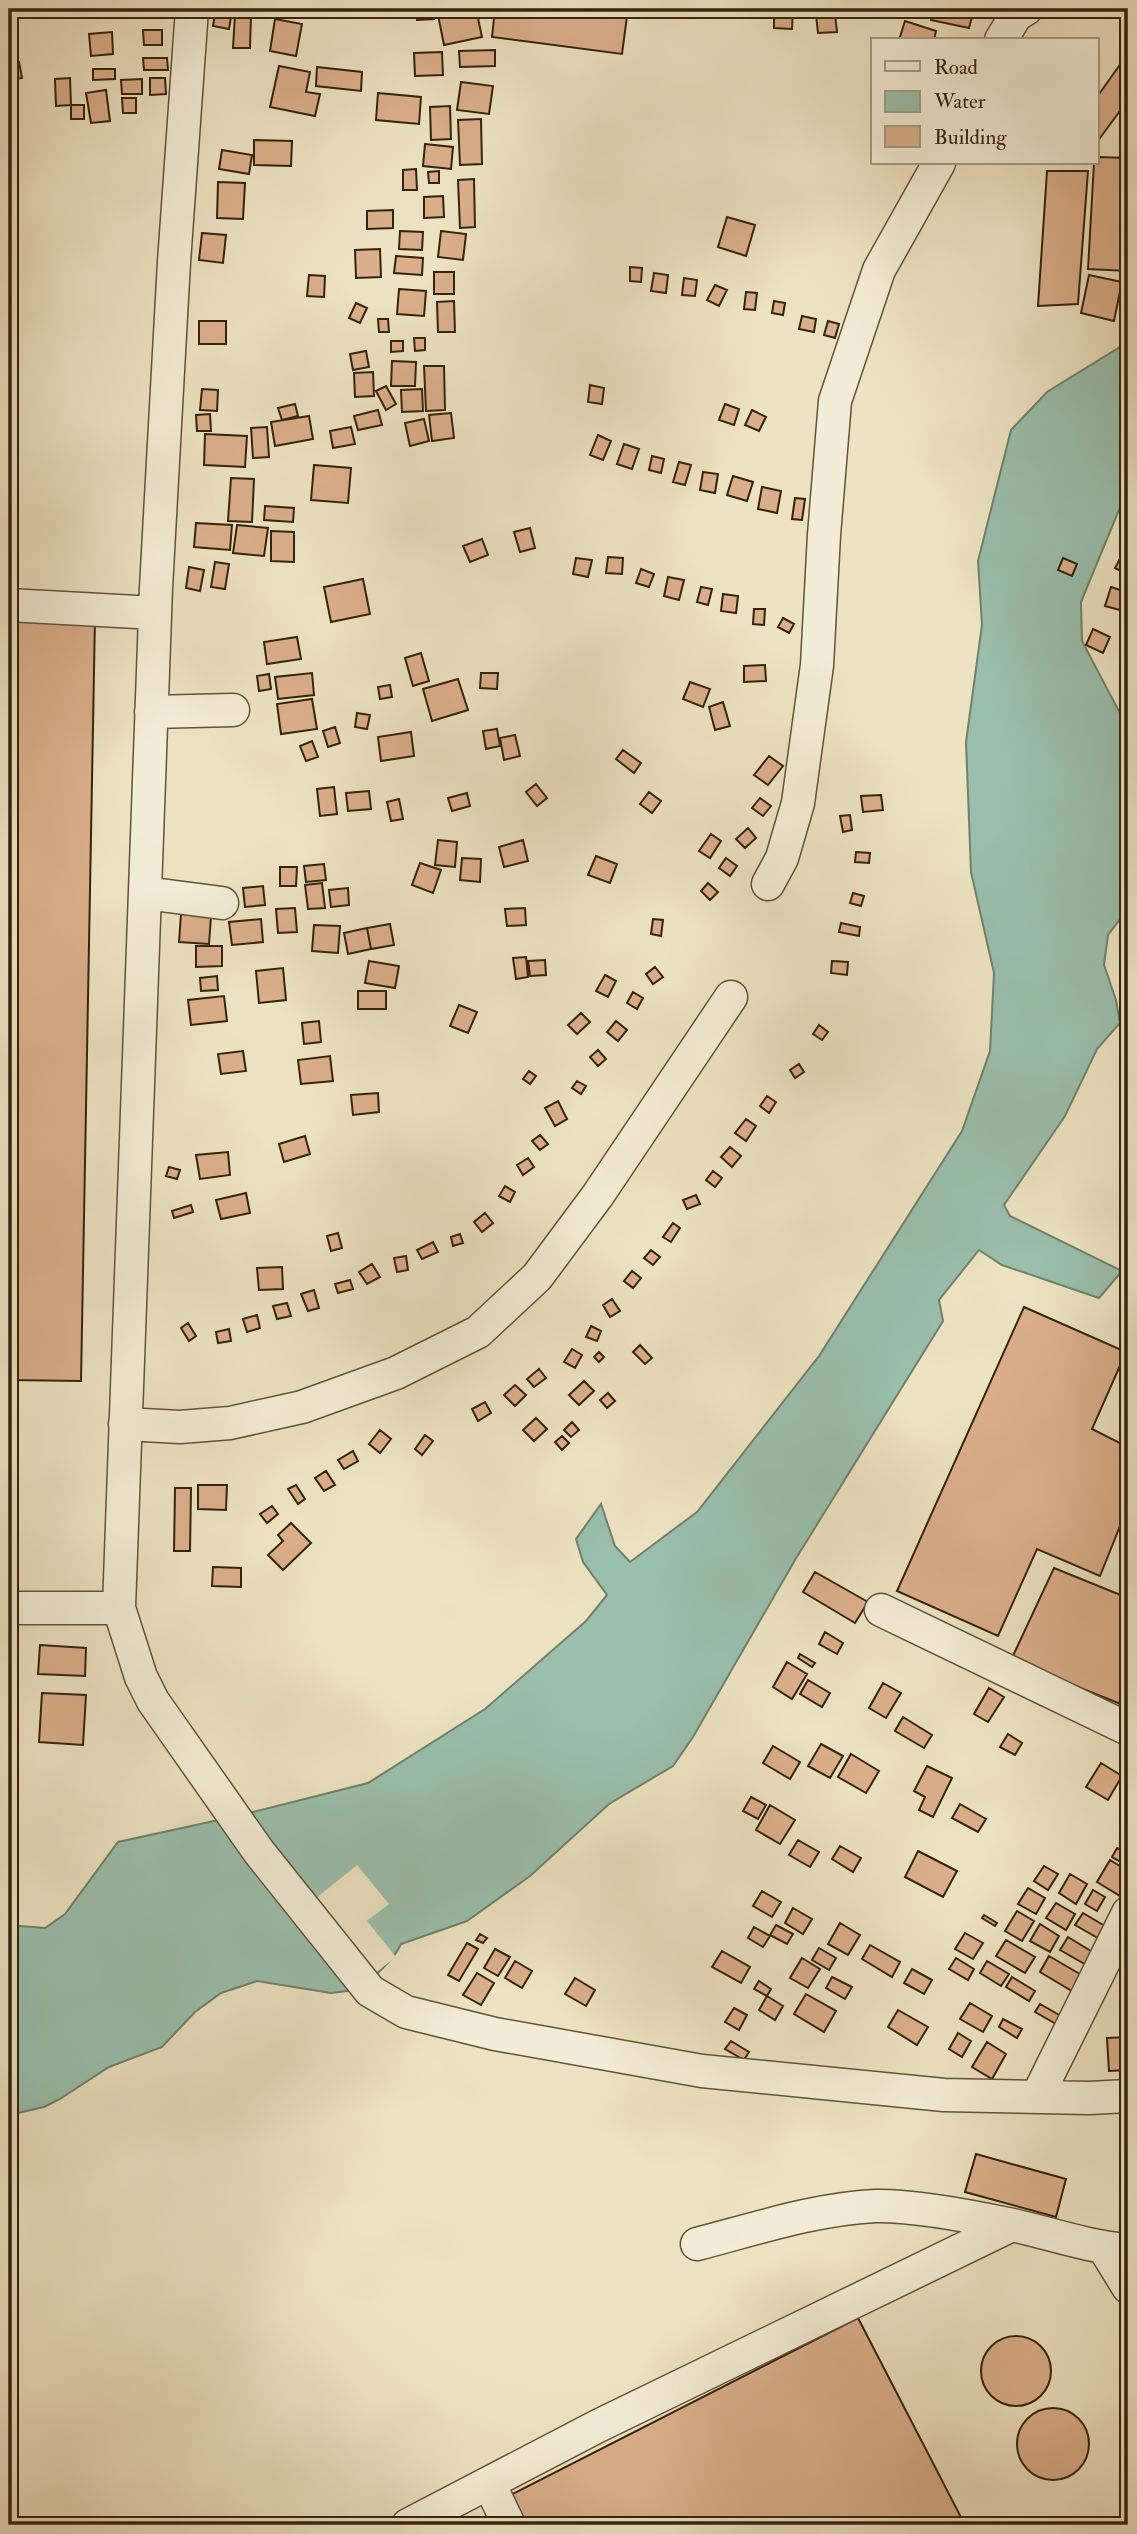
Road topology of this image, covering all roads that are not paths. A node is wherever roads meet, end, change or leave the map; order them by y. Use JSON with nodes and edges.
{"nodes":[{"id":1,"x":192,"y":9,"type":"edge"},
{"id":2,"x":1026,"y":9,"type":"edge"},
{"id":3,"x":1002,"y":38,"type":"edge"},
{"id":4,"x":938,"y":164,"type":"edge"},
{"id":5,"x":9,"y":606,"type":"edge"},
{"id":6,"x":155,"y":613,"type":"junction"},
{"id":7,"x":233,"y":710,"type":"dead end"},
{"id":8,"x":152,"y":712,"type":"junction"},
{"id":9,"x":768,"y":884,"type":"dead end"},
{"id":10,"x":145,"y":893,"type":"junction"},
{"id":11,"x":222,"y":903,"type":"dead end"},
{"id":12,"x":731,"y":997,"type":"dead end"},
{"id":13,"x":125,"y":1424,"type":"junction"},
{"id":14,"x":9,"y":1608,"type":"edge"},
{"id":15,"x":119,"y":1608,"type":"junction"},
{"id":16,"x":881,"y":1610,"type":"dead end"},
{"id":17,"x":1128,"y":1730,"type":"edge"},
{"id":18,"x":1128,"y":1913,"type":"edge"},
{"id":19,"x":1128,"y":2096,"type":"edge"},
{"id":20,"x":1037,"y":2097,"type":"junction"},
{"id":21,"x":1012,"y":2225,"type":"junction"},
{"id":22,"x":697,"y":2244,"type":"dead end"},
{"id":23,"x":1116,"y":2249,"type":"edge"},
{"id":24,"x":1128,"y":2287,"type":"edge"},
{"id":25,"x":489,"y":2483,"type":"junction"},
{"id":26,"x":408,"y":2525,"type":"edge"},
{"id":27,"x":509,"y":2525,"type":"edge"}],
"edges":[{"from":1,"to":6,"type":"street"},
{"from":2,"to":3,"type":"street"},
{"from":4,"to":9,"type":"street"},
{"from":5,"to":6,"type":"street"},
{"from":6,"to":8,"type":"street"},
{"from":7,"to":8,"type":"street"},
{"from":8,"to":10,"type":"street"},
{"from":10,"to":11,"type":"street"},
{"from":10,"to":13,"type":"street"},
{"from":12,"to":13,"type":"street"},
{"from":13,"to":15,"type":"street"},
{"from":14,"to":15,"type":"street"},
{"from":15,"to":20,"type":"street"},
{"from":16,"to":17,"type":"street"},
{"from":18,"to":20,"type":"street"},
{"from":19,"to":20,"type":"street"},
{"from":21,"to":22,"type":"street"},
{"from":21,"to":23,"type":"street"},
{"from":21,"to":25,"type":"street"},
{"from":23,"to":24,"type":"street"},
{"from":25,"to":26,"type":"street"},
{"from":25,"to":27,"type":"street"}]}
